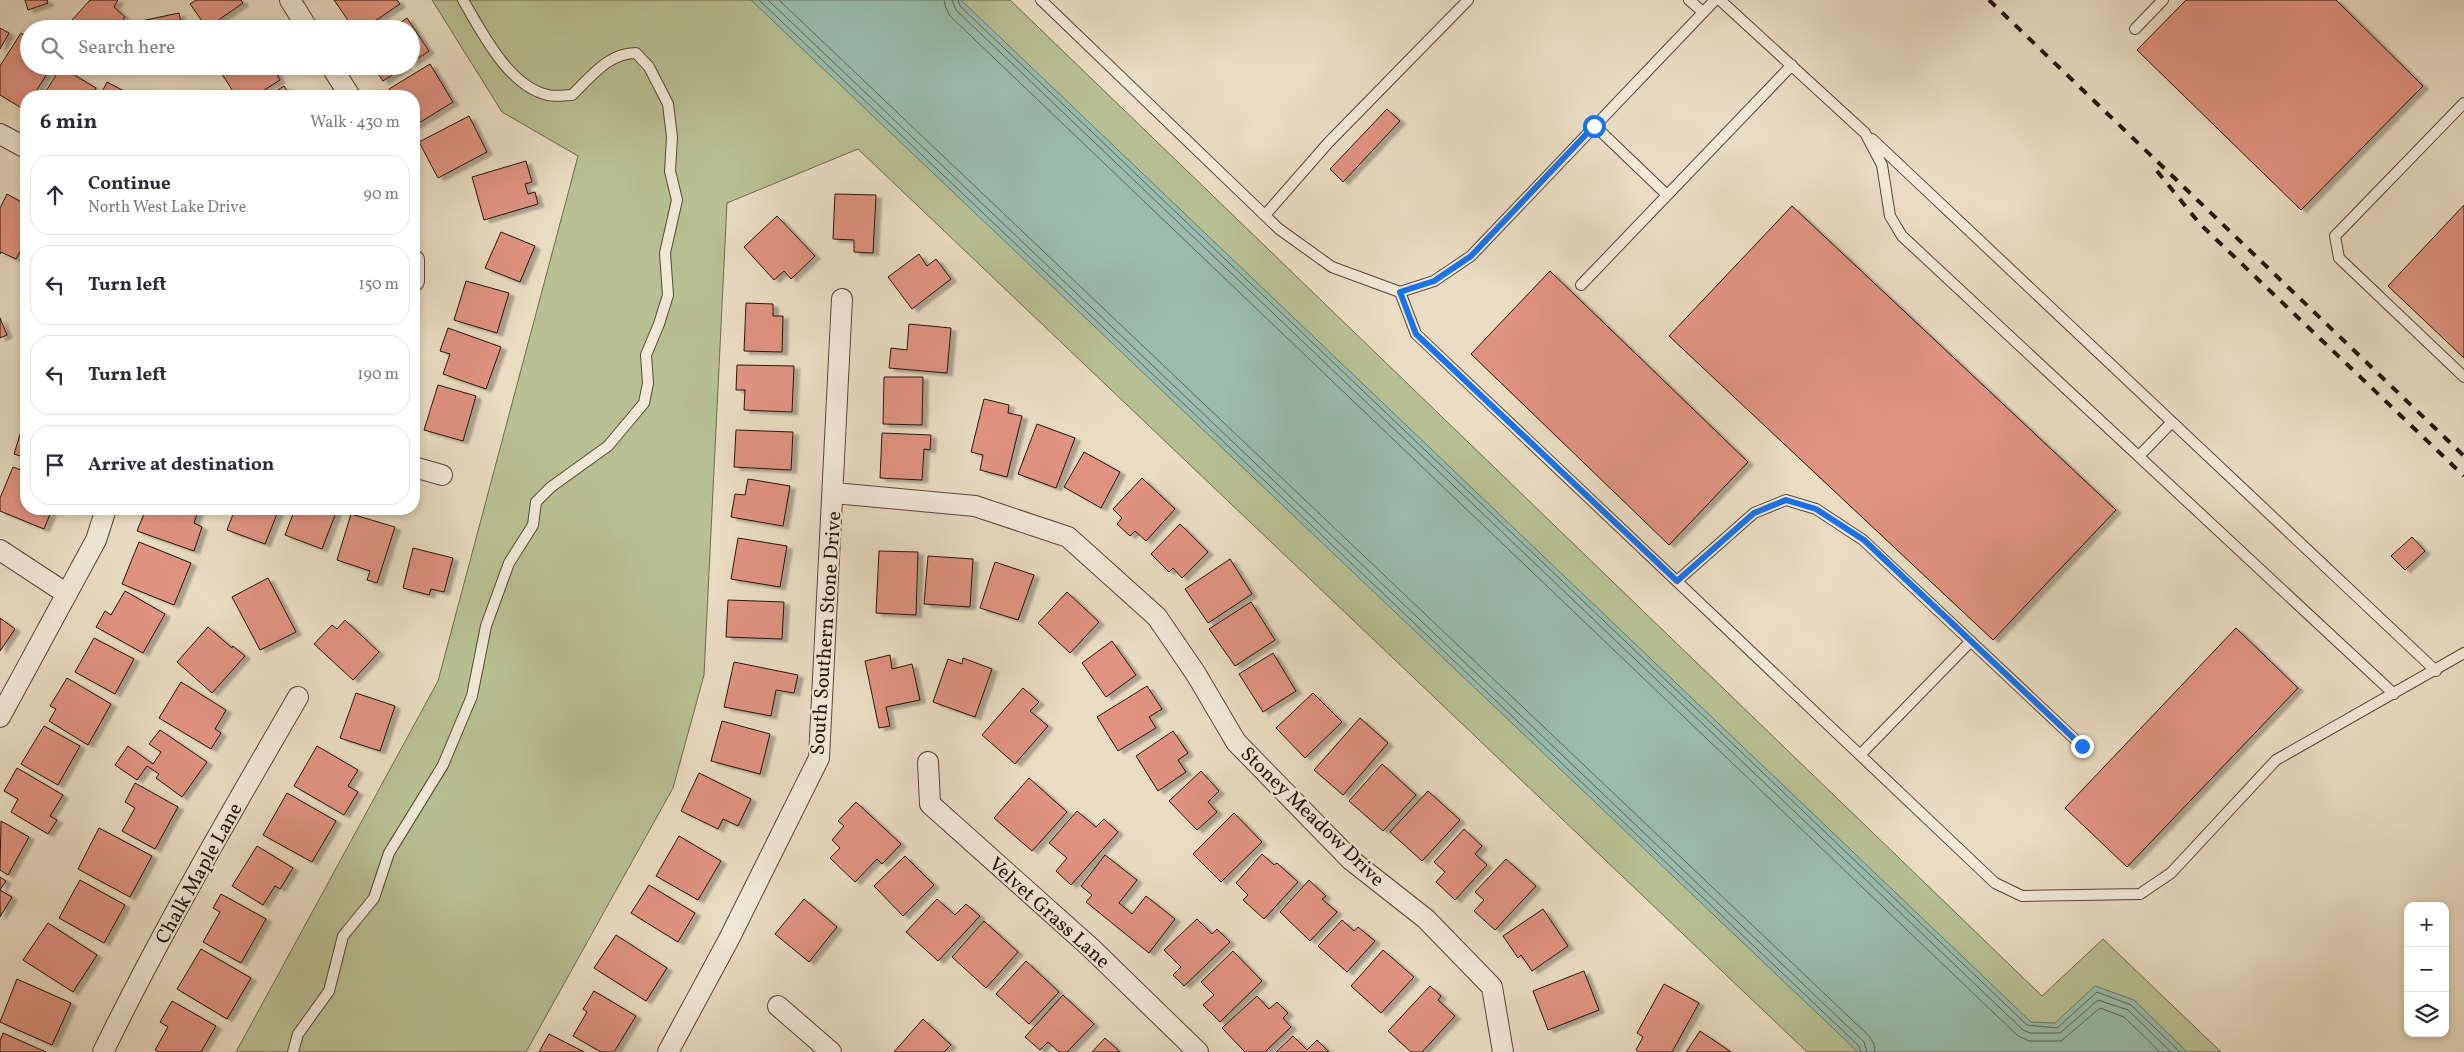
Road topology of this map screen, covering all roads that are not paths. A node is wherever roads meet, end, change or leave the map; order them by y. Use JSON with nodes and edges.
{"nodes":[{"id":1,"x":290,"y":0,"type":"edge"},
{"id":2,"x":463,"y":0,"type":"edge"},
{"id":3,"x":1041,"y":0,"type":"edge"},
{"id":4,"x":1468,"y":0,"type":"edge"},
{"id":5,"x":1689,"y":0,"type":"edge"},
{"id":6,"x":1715,"y":0,"type":"edge"},
{"id":7,"x":1720,"y":0,"type":"edge"},
{"id":8,"x":2163,"y":0,"type":"edge"},
{"id":9,"x":1703,"y":12,"type":"junction"},
{"id":10,"x":302,"y":20,"type":"edge"},
{"id":11,"x":2135,"y":29,"type":"dead end"},
{"id":12,"x":1792,"y":65,"type":"junction"},
{"id":13,"x":337,"y":75,"type":"edge"},
{"id":14,"x":346,"y":90,"type":"edge"},
{"id":15,"x":2464,"y":103,"type":"edge"},
{"id":16,"x":1594,"y":126,"type":"junction"},
{"id":17,"x":1866,"y":133,"type":"junction"},
{"id":18,"x":0,"y":134,"type":"edge"},
{"id":19,"x":20,"y":145,"type":"edge"},
{"id":20,"x":1667,"y":195,"type":"junction"},
{"id":21,"x":1265,"y":215,"type":"junction"},
{"id":22,"x":1581,"y":285,"type":"dead end"},
{"id":23,"x":1400,"y":292,"type":"junction"},
{"id":24,"x":842,"y":299,"type":"dead end"},
{"id":25,"x":2464,"y":377,"type":"edge"},
{"id":26,"x":2172,"y":422,"type":"junction"},
{"id":27,"x":2139,"y":456,"type":"junction"},
{"id":28,"x":420,"y":470,"type":"edge"},
{"id":29,"x":442,"y":475,"type":"dead end"},
{"id":30,"x":834,"y":493,"type":"junction"},
{"id":31,"x":104,"y":515,"type":"edge"},
{"id":32,"x":0,"y":550,"type":"edge"},
{"id":33,"x":1677,"y":581,"type":"junction"},
{"id":34,"x":68,"y":594,"type":"junction"},
{"id":35,"x":1971,"y":641,"type":"junction"},
{"id":36,"x":2464,"y":653,"type":"edge"},
{"id":37,"x":2436,"y":671,"type":"junction"},
{"id":38,"x":2394,"y":694,"type":"junction"},
{"id":39,"x":298,"y":697,"type":"dead end"},
{"id":40,"x":0,"y":717,"type":"edge"},
{"id":41,"x":2082,"y":746,"type":"dead end"},
{"id":42,"x":1860,"y":755,"type":"junction"},
{"id":43,"x":928,"y":762,"type":"dead end"},
{"id":44,"x":778,"y":1006,"type":"dead end"},
{"id":45,"x":103,"y":1052,"type":"edge"},
{"id":46,"x":293,"y":1052,"type":"edge"},
{"id":47,"x":668,"y":1052,"type":"edge"},
{"id":48,"x":831,"y":1052,"type":"edge"},
{"id":49,"x":1198,"y":1052,"type":"edge"},
{"id":50,"x":1504,"y":1052,"type":"edge"}],
"edges":[{"from":1,"to":10,"type":"street"},
{"from":2,"to":46,"type":"lane"},
{"from":3,"to":21,"type":"lane"},
{"from":4,"to":21,"type":"lane"},
{"from":5,"to":9,"type":"lane"},
{"from":6,"to":9,"type":"lane"},
{"from":7,"to":12,"type":"lane"},
{"from":8,"to":11,"type":"lane"},
{"from":9,"to":16,"type":"lane"},
{"from":12,"to":17,"type":"lane"},
{"from":12,"to":20,"type":"lane"},
{"from":13,"to":14,"type":"street"},
{"from":15,"to":25,"type":"lane"},
{"from":16,"to":20,"type":"lane"},
{"from":16,"to":23,"type":"lane"},
{"from":17,"to":26,"type":"lane"},
{"from":17,"to":27,"type":"lane"},
{"from":18,"to":19,"type":"street"},
{"from":20,"to":22,"type":"lane"},
{"from":21,"to":23,"type":"lane"},
{"from":23,"to":33,"type":"lane"},
{"from":24,"to":30,"type":"street","name":"South Southern Stone Drive"},
{"from":26,"to":27,"type":"lane"},
{"from":26,"to":37,"type":"lane"},
{"from":27,"to":38,"type":"lane"},
{"from":28,"to":29,"type":"street"},
{"from":30,"to":47,"type":"street","name":"South Southern Stone Drive"},
{"from":30,"to":50,"type":"street","name":"Stoney Meadow Drive"},
{"from":31,"to":34,"type":"street"},
{"from":32,"to":34,"type":"street"},
{"from":33,"to":35,"type":"lane"},
{"from":33,"to":42,"type":"lane"},
{"from":34,"to":40,"type":"street"},
{"from":35,"to":41,"type":"lane"},
{"from":35,"to":42,"type":"lane"},
{"from":36,"to":37,"type":"lane"},
{"from":37,"to":38,"type":"lane"},
{"from":38,"to":42,"type":"lane"},
{"from":39,"to":45,"type":"street","name":"Chalk Maple Lane"},
{"from":43,"to":49,"type":"street","name":"Velvet Grass Lane"},
{"from":44,"to":48,"type":"street"}]}
